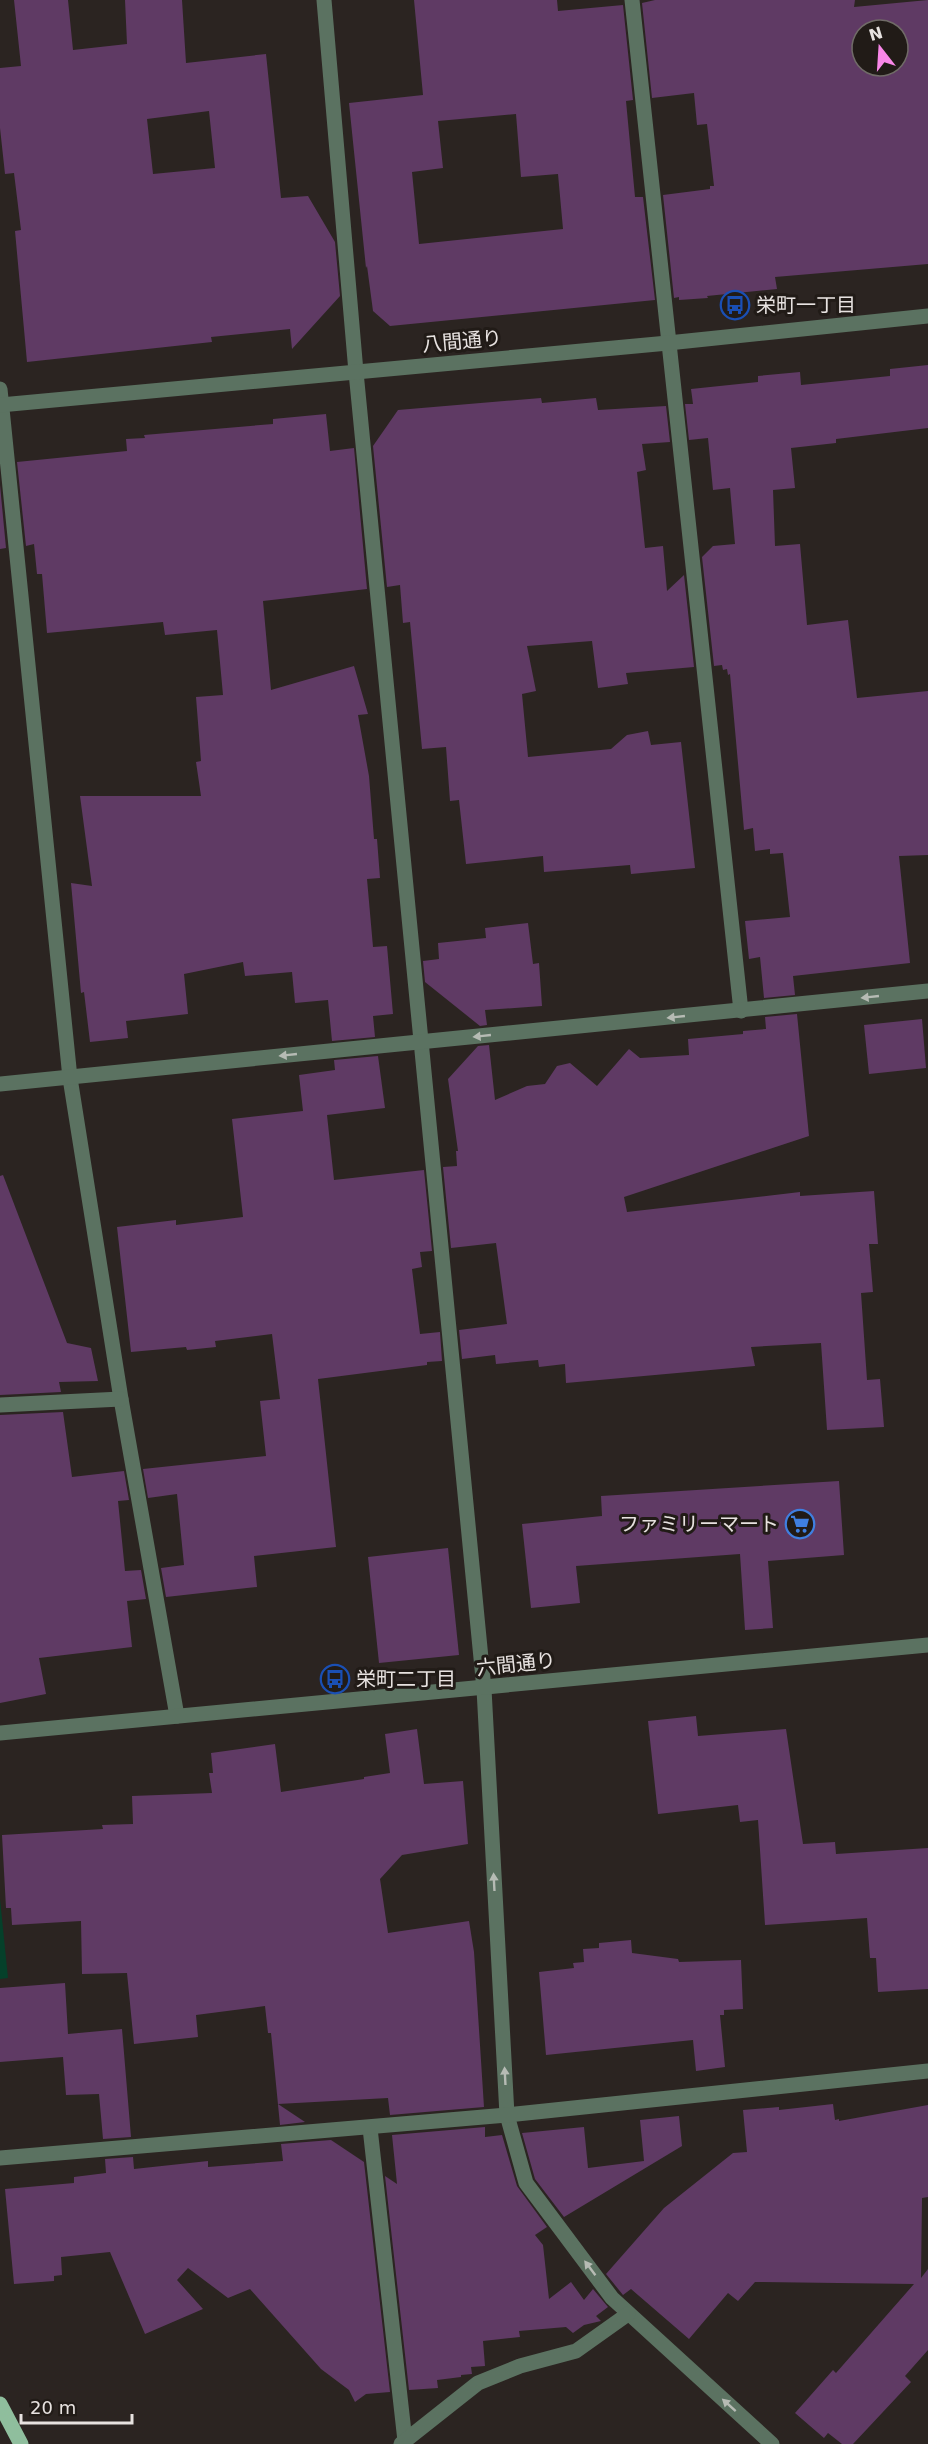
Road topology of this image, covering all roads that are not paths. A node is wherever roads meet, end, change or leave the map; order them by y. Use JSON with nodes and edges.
{"nodes":[{"id":1,"x":324,"y":0,"type":"edge"},
{"id":2,"x":632,"y":0,"type":"edge"},
{"id":3,"x":928,"y":316,"type":"edge"},
{"id":4,"x":668,"y":343,"type":"junction"},
{"id":5,"x":356,"y":372,"type":"junction"},
{"id":6,"x":0,"y":400,"type":"edge"},
{"id":7,"x":928,"y":991,"type":"edge"},
{"id":8,"x":741,"y":1011,"type":"junction"},
{"id":9,"x":422,"y":1042,"type":"junction"},
{"id":10,"x":70,"y":1078,"type":"junction"},
{"id":11,"x":0,"y":1084,"type":"edge"},
{"id":12,"x":121,"y":1399,"type":"junction"},
{"id":13,"x":0,"y":1405,"type":"edge"},
{"id":14,"x":928,"y":1645,"type":"edge"},
{"id":15,"x":484,"y":1689,"type":"junction"},
{"id":16,"x":177,"y":1716,"type":"junction"},
{"id":17,"x":0,"y":1733,"type":"edge"},
{"id":18,"x":928,"y":2071,"type":"edge"},
{"id":19,"x":507,"y":2115,"type":"junction"},
{"id":20,"x":370,"y":2128,"type":"junction"},
{"id":21,"x":0,"y":2158,"type":"edge"},
{"id":22,"x":628,"y":2314,"type":"junction"},
{"id":23,"x":0,"y":2404,"type":"edge"},
{"id":24,"x":403,"y":2443,"type":"edge"},
{"id":25,"x":21,"y":2444,"type":"edge"},
{"id":26,"x":772,"y":2444,"type":"edge"}],
"edges":[{"from":1,"to":5,"type":"street"},
{"from":2,"to":4,"type":"street"},
{"from":3,"to":4,"type":"street","name":"八間通り"},
{"from":4,"to":5,"type":"street","name":"八間通り"},
{"from":4,"to":8,"type":"street"},
{"from":5,"to":6,"type":"street","name":"八間通り"},
{"from":5,"to":9,"type":"street"},
{"from":6,"to":10,"type":"street"},
{"from":7,"to":8,"type":"street","one_way":true},
{"from":8,"to":9,"type":"street","one_way":true},
{"from":9,"to":10,"type":"street","one_way":true},
{"from":9,"to":15,"type":"street"},
{"from":10,"to":11,"type":"street"},
{"from":10,"to":12,"type":"street"},
{"from":12,"to":13,"type":"street"},
{"from":12,"to":16,"type":"street"},
{"from":14,"to":15,"type":"street","name":"六間通り"},
{"from":15,"to":16,"type":"street","name":"六間通り"},
{"from":19,"to":15,"type":"street","one_way":true},
{"from":16,"to":17,"type":"street","name":"六間通り"},
{"from":18,"to":19,"type":"street"},
{"from":19,"to":20,"type":"street"},
{"from":22,"to":19,"type":"street","one_way":true},
{"from":20,"to":21,"type":"street"},
{"from":20,"to":24,"type":"street"},
{"from":22,"to":24,"type":"street"},
{"from":26,"to":22,"type":"street","one_way":true},
{"from":23,"to":25,"type":"main road"}]}
